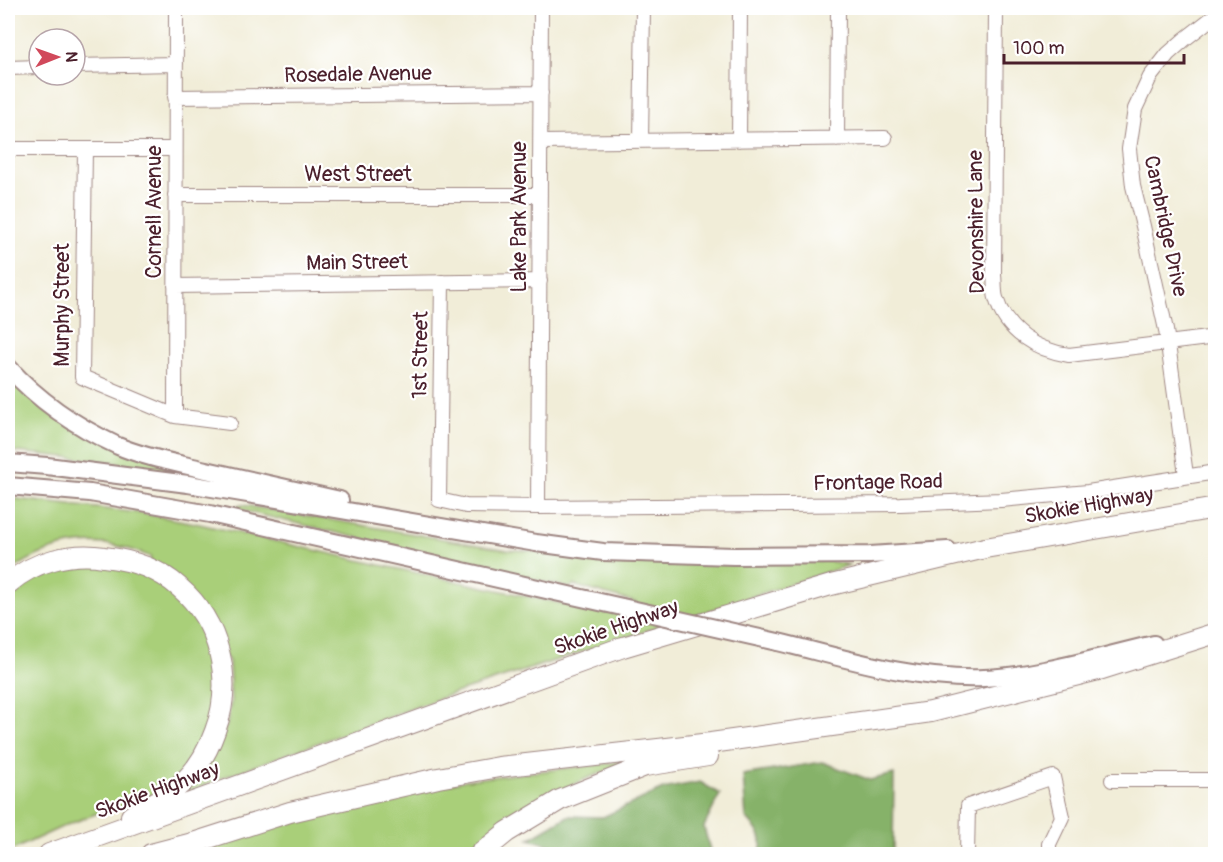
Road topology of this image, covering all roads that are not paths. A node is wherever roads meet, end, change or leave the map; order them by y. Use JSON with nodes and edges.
{"nodes":[{"id":1,"x":176,"y":8,"type":"edge"},
{"id":2,"x":541,"y":8,"type":"edge"},
{"id":3,"x":643,"y":8,"type":"edge"},
{"id":4,"x":740,"y":8,"type":"edge"},
{"id":5,"x":838,"y":8,"type":"edge"},
{"id":6,"x":996,"y":8,"type":"edge"},
{"id":7,"x":1215,"y":15,"type":"edge"},
{"id":8,"x":176,"y":64,"type":"junction"},
{"id":9,"x":87,"y":66,"type":"edge"},
{"id":10,"x":27,"y":67,"type":"edge"},
{"id":11,"x":8,"y":68,"type":"edge"},
{"id":12,"x":541,"y":93,"type":"junction"},
{"id":13,"x":176,"y":97,"type":"junction"},
{"id":14,"x":885,"y":138,"type":"dead end"},
{"id":15,"x":837,"y":139,"type":"junction"},
{"id":16,"x":739,"y":140,"type":"junction"},
{"id":17,"x":641,"y":141,"type":"junction"},
{"id":18,"x":541,"y":142,"type":"junction"},
{"id":19,"x":8,"y":149,"type":"edge"},
{"id":20,"x":85,"y":149,"type":"junction"},
{"id":21,"x":175,"y":149,"type":"junction"},
{"id":22,"x":175,"y":195,"type":"junction"},
{"id":23,"x":540,"y":195,"type":"junction"},
{"id":24,"x":540,"y":281,"type":"junction"},
{"id":25,"x":442,"y":282,"type":"junction"},
{"id":26,"x":175,"y":286,"type":"junction"},
{"id":27,"x":1215,"y":337,"type":"edge"},
{"id":28,"x":1168,"y":342,"type":"junction"},
{"id":29,"x":8,"y":367,"type":"edge"},
{"id":30,"x":175,"y":416,"type":"junction"},
{"id":31,"x":231,"y":423,"type":"dead end"},
{"id":32,"x":8,"y":463,"type":"edge"},
{"id":33,"x":1215,"y":472,"type":"edge"},
{"id":34,"x":1186,"y":475,"type":"junction"},
{"id":35,"x":8,"y":486,"type":"edge"},
{"id":36,"x":538,"y":507,"type":"junction"},
{"id":37,"x":1215,"y":508,"type":"edge"},
{"id":38,"x":403,"y":521,"type":"junction"},
{"id":39,"x":985,"y":548,"type":"junction"},
{"id":40,"x":8,"y":584,"type":"edge"},
{"id":41,"x":1215,"y":631,"type":"edge"},
{"id":42,"x":931,"y":712,"type":"junction"},
{"id":43,"x":1112,"y":780,"type":"dead end"},
{"id":44,"x":1215,"y":780,"type":"edge"},
{"id":45,"x":95,"y":838,"type":"junction"},
{"id":46,"x":49,"y":855,"type":"edge"},
{"id":47,"x":151,"y":855,"type":"edge"},
{"id":48,"x":480,"y":855,"type":"edge"},
{"id":49,"x":967,"y":855,"type":"edge"},
{"id":50,"x":1049,"y":855,"type":"edge"}],
"edges":[{"from":1,"to":8,"type":"street","name":"Cornell Avenue"},
{"from":2,"to":12,"type":"street","name":"Lake Park Avenue"},
{"from":3,"to":17,"type":"street"},
{"from":4,"to":16,"type":"street"},
{"from":5,"to":15,"type":"street"},
{"from":6,"to":28,"type":"street","name":"Devonshire Lane"},
{"from":7,"to":28,"type":"street","name":"Cambridge Drive"},
{"from":8,"to":9,"type":"street"},
{"from":8,"to":13,"type":"street","name":"Cornell Avenue"},
{"from":10,"to":11,"type":"street"},
{"from":12,"to":13,"type":"street","name":"Rosedale Avenue"},
{"from":12,"to":18,"type":"street","name":"Lake Park Avenue"},
{"from":13,"to":21,"type":"street","name":"Cornell Avenue"},
{"from":14,"to":15,"type":"street"},
{"from":15,"to":16,"type":"street"},
{"from":16,"to":17,"type":"street"},
{"from":17,"to":18,"type":"street"},
{"from":18,"to":23,"type":"street","name":"Lake Park Avenue"},
{"from":19,"to":20,"type":"street"},
{"from":20,"to":21,"type":"street"},
{"from":20,"to":30,"type":"street","name":"Murphy Street"},
{"from":21,"to":22,"type":"street","name":"Cornell Avenue"},
{"from":22,"to":23,"type":"street","name":"West Street"},
{"from":22,"to":26,"type":"street","name":"Cornell Avenue"},
{"from":23,"to":24,"type":"street","name":"Lake Park Avenue"},
{"from":24,"to":25,"type":"street","name":"Main Street"},
{"from":24,"to":36,"type":"street","name":"Lake Park Avenue"},
{"from":25,"to":26,"type":"street","name":"Main Street"},
{"from":25,"to":36,"type":"street","name":"1st Street"},
{"from":26,"to":30,"type":"street","name":"Cornell Avenue"},
{"from":27,"to":28,"type":"street","name":"Devonshire Lane"},
{"from":28,"to":34,"type":"street","name":"Cambridge Drive"},
{"from":29,"to":38,"type":"main road"},
{"from":30,"to":31,"type":"street","name":"Murphy Street"},
{"from":32,"to":38,"type":"main road"},
{"from":33,"to":34,"type":"street","name":"Frontage Road"},
{"from":34,"to":36,"type":"street","name":"Frontage Road"},
{"from":35,"to":41,"type":"main road","bridge":true},
{"from":37,"to":39,"type":"highway","name":"Skokie Highway"},
{"from":38,"to":39,"type":"main road"},
{"from":39,"to":45,"type":"highway","name":"Skokie Highway"},
{"from":40,"to":45,"type":"highway"},
{"from":41,"to":42,"type":"highway"},
{"from":42,"to":47,"type":"highway"},
{"from":42,"to":48,"type":"highway"},
{"from":43,"to":44,"type":"street"},
{"from":45,"to":46,"type":"highway","name":"Skokie Highway"},
{"from":49,"to":50,"type":"street"}]}
